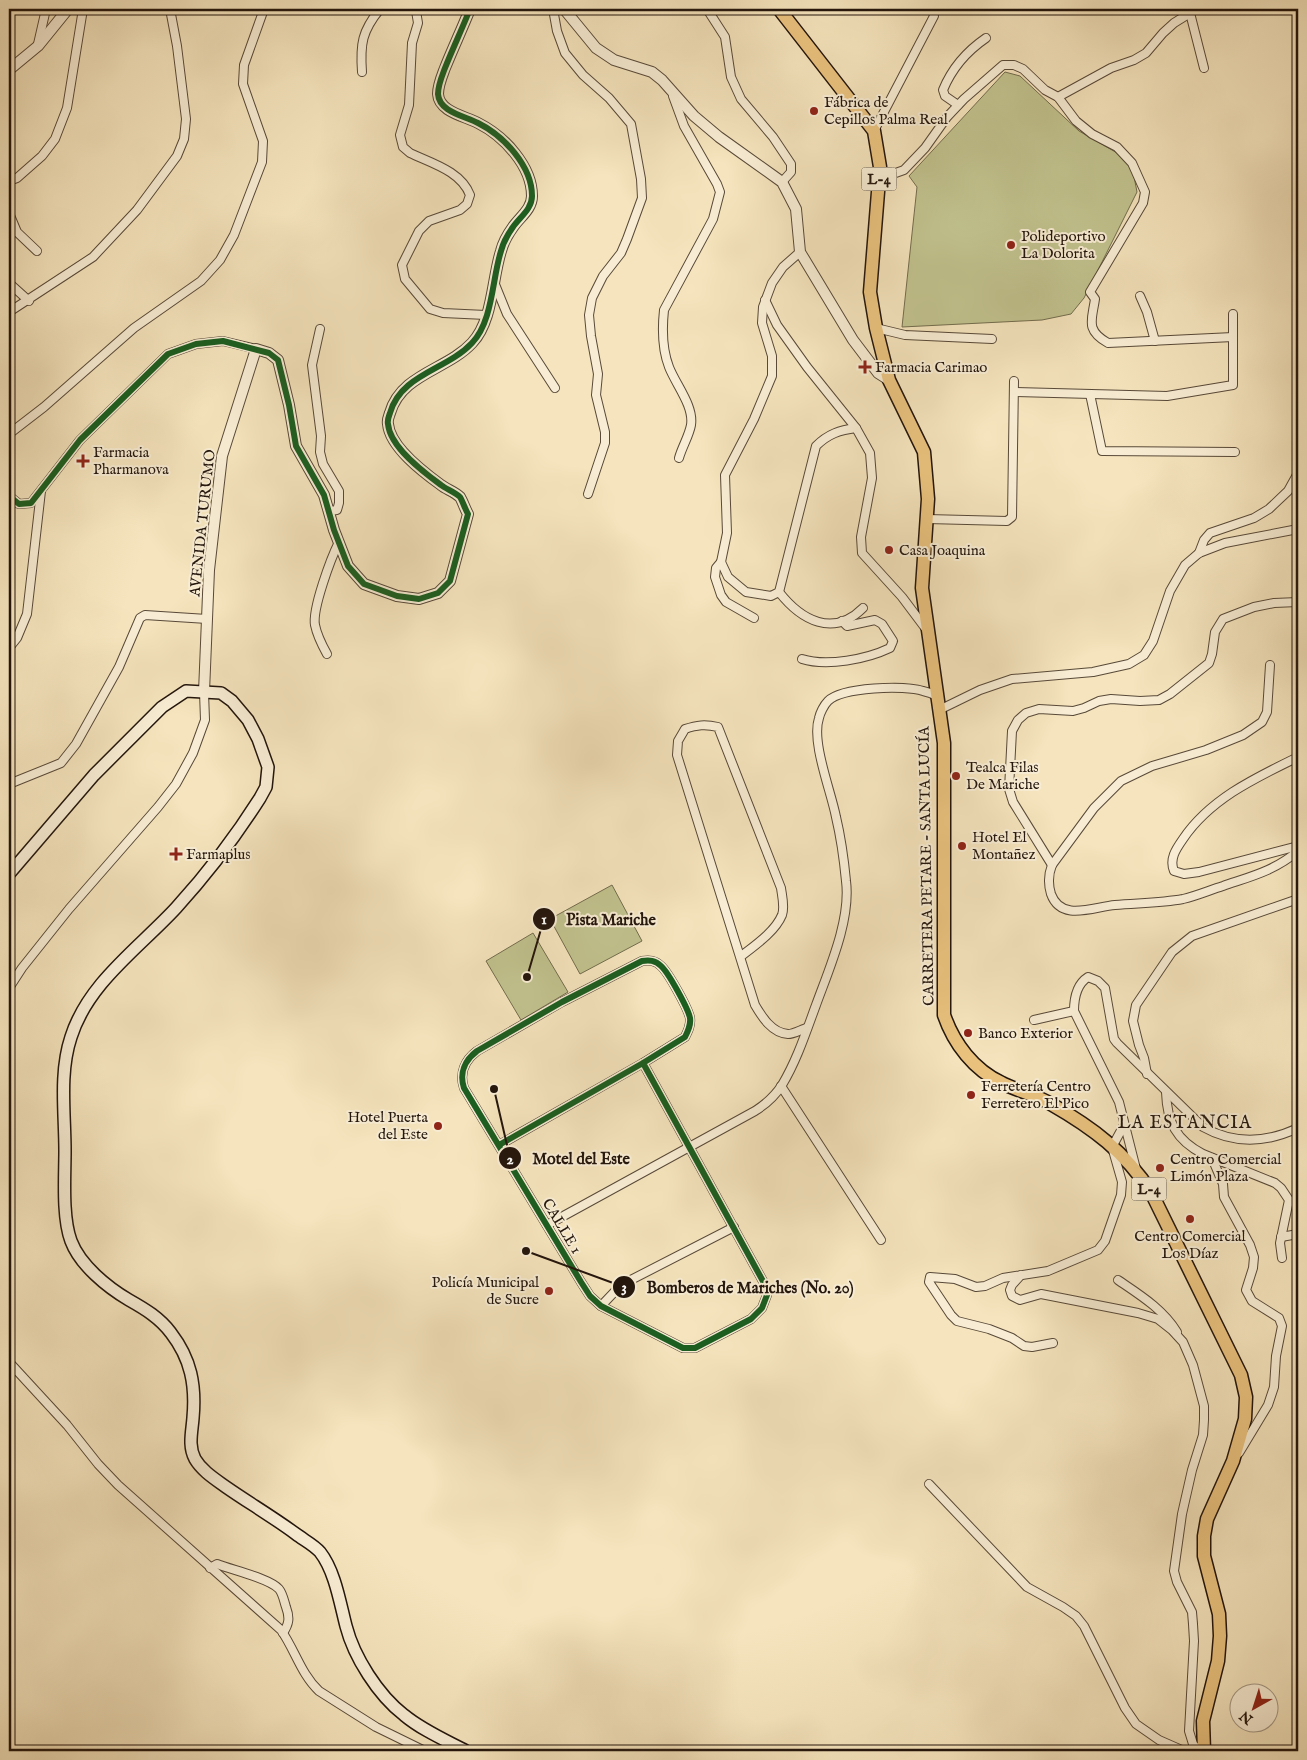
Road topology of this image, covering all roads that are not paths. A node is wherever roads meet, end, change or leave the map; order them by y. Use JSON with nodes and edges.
{"nodes":[{"id":1,"x":46,"y":9,"type":"edge"},
{"id":2,"x":68,"y":9,"type":"edge"},
{"id":3,"x":83,"y":9,"type":"edge"},
{"id":4,"x":170,"y":9,"type":"edge"},
{"id":5,"x":264,"y":9,"type":"edge"},
{"id":6,"x":380,"y":9,"type":"edge"},
{"id":7,"x":413,"y":9,"type":"edge"},
{"id":8,"x":470,"y":9,"type":"edge"},
{"id":9,"x":553,"y":9,"type":"edge"},
{"id":10,"x":564,"y":9,"type":"edge"},
{"id":11,"x":707,"y":9,"type":"edge"},
{"id":12,"x":779,"y":9,"type":"edge"},
{"id":13,"x":932,"y":9,"type":"edge"},
{"id":14,"x":1189,"y":11,"type":"edge"},
{"id":15,"x":986,"y":38,"type":"dead end"},
{"id":16,"x":38,"y":46,"type":"junction"},
{"id":17,"x":1204,"y":68,"type":"dead end"},
{"id":18,"x":9,"y":70,"type":"edge"},
{"id":19,"x":362,"y":72,"type":"dead end"},
{"id":20,"x":672,"y":91,"type":"junction"},
{"id":21,"x":1058,"y":98,"type":"junction"},
{"id":22,"x":958,"y":105,"type":"junction"},
{"id":23,"x":874,"y":131,"type":"junction"},
{"id":24,"x":880,"y":174,"type":"junction"},
{"id":25,"x":9,"y":181,"type":"edge"},
{"id":26,"x":782,"y":182,"type":"junction"},
{"id":27,"x":9,"y":213,"type":"edge"},
{"id":28,"x":36,"y":251,"type":"dead end"},
{"id":29,"x":800,"y":252,"type":"junction"},
{"id":30,"x":494,"y":282,"type":"junction"},
{"id":31,"x":9,"y":283,"type":"edge"},
{"id":32,"x":1140,"y":296,"type":"dead end"},
{"id":33,"x":765,"y":300,"type":"junction"},
{"id":34,"x":28,"y":301,"type":"junction"},
{"id":35,"x":9,"y":312,"type":"edge"},
{"id":36,"x":1233,"y":314,"type":"dead end"},
{"id":37,"x":486,"y":315,"type":"junction"},
{"id":38,"x":876,"y":328,"type":"junction"},
{"id":39,"x":320,"y":329,"type":"dead end"},
{"id":40,"x":1233,"y":337,"type":"junction"},
{"id":41,"x":992,"y":340,"type":"dead end"},
{"id":42,"x":1155,"y":341,"type":"junction"},
{"id":43,"x":256,"y":349,"type":"junction"},
{"id":44,"x":890,"y":380,"type":"junction"},
{"id":45,"x":1014,"y":381,"type":"dead end"},
{"id":46,"x":555,"y":388,"type":"dead end"},
{"id":47,"x":1014,"y":392,"type":"junction"},
{"id":48,"x":1090,"y":394,"type":"junction"},
{"id":49,"x":856,"y":428,"type":"junction"},
{"id":50,"x":9,"y":434,"type":"edge"},
{"id":51,"x":1235,"y":452,"type":"dead end"},
{"id":52,"x":679,"y":458,"type":"dead end"},
{"id":53,"x":1298,"y":473,"type":"edge"},
{"id":54,"x":41,"y":492,"type":"junction"},
{"id":55,"x":588,"y":494,"type":"dead end"},
{"id":56,"x":9,"y":496,"type":"edge"},
{"id":57,"x":329,"y":511,"type":"junction"},
{"id":58,"x":927,"y":519,"type":"junction"},
{"id":59,"x":1298,"y":529,"type":"edge"},
{"id":60,"x":339,"y":542,"type":"junction"},
{"id":61,"x":1200,"y":553,"type":"junction"},
{"id":62,"x":721,"y":562,"type":"junction"},
{"id":63,"x":779,"y":592,"type":"junction"},
{"id":64,"x":1298,"y":602,"type":"edge"},
{"id":65,"x":863,"y":608,"type":"dead end"},
{"id":66,"x":754,"y":618,"type":"dead end"},
{"id":67,"x":207,"y":619,"type":"junction"},
{"id":68,"x":842,"y":621,"type":"junction"},
{"id":69,"x":928,"y":632,"type":"junction"},
{"id":70,"x":9,"y":648,"type":"edge"},
{"id":71,"x":327,"y":654,"type":"dead end"},
{"id":72,"x":802,"y":660,"type":"dead end"},
{"id":73,"x":1270,"y":665,"type":"dead end"},
{"id":74,"x":204,"y":692,"type":"junction"},
{"id":75,"x":938,"y":696,"type":"junction"},
{"id":76,"x":939,"y":710,"type":"junction"},
{"id":77,"x":1298,"y":757,"type":"edge"},
{"id":78,"x":9,"y":784,"type":"edge"},
{"id":79,"x":1298,"y":846,"type":"edge"},
{"id":80,"x":1298,"y":851,"type":"edge"},
{"id":81,"x":1052,"y":865,"type":"junction"},
{"id":82,"x":9,"y":874,"type":"edge"},
{"id":83,"x":1298,"y":899,"type":"edge"},
{"id":84,"x":740,"y":957,"type":"junction"},
{"id":85,"x":9,"y":988,"type":"edge"},
{"id":86,"x":1074,"y":1011,"type":"junction"},
{"id":87,"x":1034,"y":1020,"type":"dead end"},
{"id":88,"x":807,"y":1028,"type":"junction"},
{"id":89,"x":643,"y":1063,"type":"junction"},
{"id":90,"x":1147,"y":1074,"type":"junction"},
{"id":91,"x":781,"y":1086,"type":"junction"},
{"id":92,"x":1166,"y":1092,"type":"junction"},
{"id":93,"x":1124,"y":1125,"type":"junction"},
{"id":94,"x":1298,"y":1128,"type":"edge"},
{"id":95,"x":499,"y":1146,"type":"junction"},
{"id":96,"x":690,"y":1146,"type":"junction"},
{"id":97,"x":1112,"y":1147,"type":"junction"},
{"id":98,"x":1212,"y":1158,"type":"junction"},
{"id":99,"x":1137,"y":1171,"type":"junction"},
{"id":100,"x":546,"y":1225,"type":"junction"},
{"id":101,"x":734,"y":1227,"type":"junction"},
{"id":102,"x":1298,"y":1234,"type":"edge"},
{"id":103,"x":1280,"y":1237,"type":"junction"},
{"id":104,"x":881,"y":1240,"type":"dead end"},
{"id":105,"x":1282,"y":1258,"type":"dead end"},
{"id":106,"x":1021,"y":1275,"type":"junction"},
{"id":107,"x":1118,"y":1280,"type":"dead end"},
{"id":108,"x":601,"y":1306,"type":"junction"},
{"id":109,"x":1183,"y":1342,"type":"junction"},
{"id":110,"x":1053,"y":1343,"type":"dead end"},
{"id":111,"x":9,"y":1362,"type":"edge"},
{"id":112,"x":1233,"y":1461,"type":"junction"},
{"id":113,"x":929,"y":1484,"type":"dead end"},
{"id":114,"x":210,"y":1568,"type":"junction"},
{"id":115,"x":283,"y":1633,"type":"junction"},
{"id":116,"x":425,"y":1751,"type":"edge"},
{"id":117,"x":466,"y":1751,"type":"edge"},
{"id":118,"x":1184,"y":1751,"type":"edge"},
{"id":119,"x":1199,"y":1751,"type":"edge"},
{"id":120,"x":1204,"y":1751,"type":"edge"}],
"edges":[{"from":1,"to":16,"type":"street"},
{"from":2,"to":16,"type":"street"},
{"from":3,"to":25,"type":"street"},
{"from":4,"to":34,"type":"street"},
{"from":5,"to":50,"type":"street"},
{"from":6,"to":19,"type":"street"},
{"from":7,"to":37,"type":"street"},
{"from":8,"to":30,"type":"street"},
{"from":9,"to":55,"type":"street"},
{"from":10,"to":20,"type":"street"},
{"from":11,"to":26,"type":"street"},
{"from":12,"to":23,"type":"main road","name":"CARRETERA PETARE - SANTA LUCÍA","number":"L-4"},
{"from":13,"to":23,"type":"street"},
{"from":14,"to":17,"type":"street"},
{"from":14,"to":21,"type":"street"},
{"from":15,"to":22,"type":"street"},
{"from":16,"to":18,"type":"street"},
{"from":20,"to":26,"type":"street"},
{"from":20,"to":52,"type":"street"},
{"from":21,"to":22,"type":"street"},
{"from":21,"to":42,"type":"street"},
{"from":22,"to":24,"type":"street"},
{"from":23,"to":24,"type":"main road","name":"CARRETERA PETARE - SANTA LUCÍA","number":"L-4"},
{"from":24,"to":38,"type":"main road","name":"CARRETERA PETARE - SANTA LUCÍA","number":"L-4"},
{"from":26,"to":29,"type":"street"},
{"from":27,"to":28,"type":"street"},
{"from":29,"to":33,"type":"street"},
{"from":29,"to":44,"type":"street"},
{"from":30,"to":37,"type":"street"},
{"from":30,"to":46,"type":"street"},
{"from":31,"to":34,"type":"street"},
{"from":32,"to":42,"type":"street"},
{"from":33,"to":49,"type":"street"},
{"from":33,"to":62,"type":"street"},
{"from":34,"to":35,"type":"street"},
{"from":36,"to":40,"type":"street"},
{"from":37,"to":60,"type":"street"},
{"from":38,"to":41,"type":"street"},
{"from":38,"to":44,"type":"main road","name":"CARRETERA PETARE - SANTA LUCÍA","number":"L-4"},
{"from":39,"to":57,"type":"street"},
{"from":40,"to":42,"type":"street"},
{"from":40,"to":48,"type":"street"},
{"from":43,"to":54,"type":"street"},
{"from":43,"to":57,"type":"street"},
{"from":43,"to":67,"type":"street","name":"AVENIDA TURUMO"},
{"from":44,"to":58,"type":"main road","name":"CARRETERA PETARE - SANTA LUCÍA","number":"L-4"},
{"from":45,"to":47,"type":"street"},
{"from":47,"to":48,"type":"street"},
{"from":47,"to":58,"type":"street"},
{"from":48,"to":51,"type":"street"},
{"from":49,"to":63,"type":"street"},
{"from":49,"to":69,"type":"street"},
{"from":53,"to":61,"type":"street"},
{"from":54,"to":56,"type":"street"},
{"from":54,"to":70,"type":"street"},
{"from":57,"to":60,"type":"street"},
{"from":58,"to":69,"type":"main road","name":"CARRETERA PETARE - SANTA LUCÍA","number":"L-4"},
{"from":59,"to":61,"type":"street"},
{"from":60,"to":71,"type":"street"},
{"from":61,"to":76,"type":"street"},
{"from":62,"to":63,"type":"street"},
{"from":62,"to":66,"type":"street"},
{"from":63,"to":68,"type":"street"},
{"from":64,"to":81,"type":"street"},
{"from":65,"to":68,"type":"street"},
{"from":67,"to":74,"type":"street","name":"AVENIDA TURUMO"},
{"from":67,"to":78,"type":"street"},
{"from":68,"to":72,"type":"street"},
{"from":69,"to":75,"type":"main road","name":"CARRETERA PETARE - SANTA LUCÍA","number":"L-4"},
{"from":73,"to":81,"type":"street"},
{"from":74,"to":82,"type":"main road"},
{"from":74,"to":85,"type":"street"},
{"from":74,"to":117,"type":"main road"},
{"from":75,"to":76,"type":"main road","name":"CARRETERA PETARE - SANTA LUCÍA","number":"L-4"},
{"from":75,"to":88,"type":"street"},
{"from":76,"to":97,"type":"main road","name":"CARRETERA PETARE - SANTA LUCÍA","number":"L-4"},
{"from":77,"to":79,"type":"street"},
{"from":80,"to":81,"type":"street"},
{"from":83,"to":90,"type":"street"},
{"from":84,"to":84,"type":"street"},
{"from":84,"to":88,"type":"street"},
{"from":86,"to":87,"type":"street"},
{"from":86,"to":90,"type":"street"},
{"from":86,"to":93,"type":"street"},
{"from":88,"to":91,"type":"street"},
{"from":89,"to":95,"type":"street"},
{"from":89,"to":95,"type":"street","name":"CALLE 1"},
{"from":89,"to":96,"type":"street","name":"CALLE 1"},
{"from":90,"to":92,"type":"street"},
{"from":91,"to":96,"type":"street"},
{"from":91,"to":104,"type":"street"},
{"from":92,"to":94,"type":"street"},
{"from":92,"to":98,"type":"street"},
{"from":93,"to":97,"type":"street"},
{"from":93,"to":99,"type":"street"},
{"from":95,"to":100,"type":"street","name":"CALLE 1"},
{"from":96,"to":100,"type":"street"},
{"from":96,"to":101,"type":"street","name":"CALLE 1"},
{"from":97,"to":99,"type":"main road","name":"CARRETERA PETARE - SANTA LUCÍA","number":"L-4"},
{"from":97,"to":106,"type":"street"},
{"from":98,"to":103,"type":"street"},
{"from":98,"to":112,"type":"street"},
{"from":99,"to":112,"type":"main road","name":"CARRETERA PETARE - SANTA LUCÍA","number":"L-4"},
{"from":100,"to":108,"type":"street","name":"CALLE 1"},
{"from":101,"to":108,"type":"street"},
{"from":101,"to":108,"type":"street","name":"CALLE 1"},
{"from":102,"to":103,"type":"street"},
{"from":103,"to":105,"type":"street"},
{"from":106,"to":109,"type":"street"},
{"from":106,"to":110,"type":"street"},
{"from":107,"to":109,"type":"street"},
{"from":109,"to":119,"type":"street"},
{"from":111,"to":114,"type":"street"},
{"from":112,"to":120,"type":"main road","name":"CARRETERA PETARE - SANTA LUCÍA","number":"L-4"},
{"from":113,"to":118,"type":"street"},
{"from":114,"to":115,"type":"street"},
{"from":114,"to":115,"type":"street"},
{"from":115,"to":116,"type":"street"}]}
